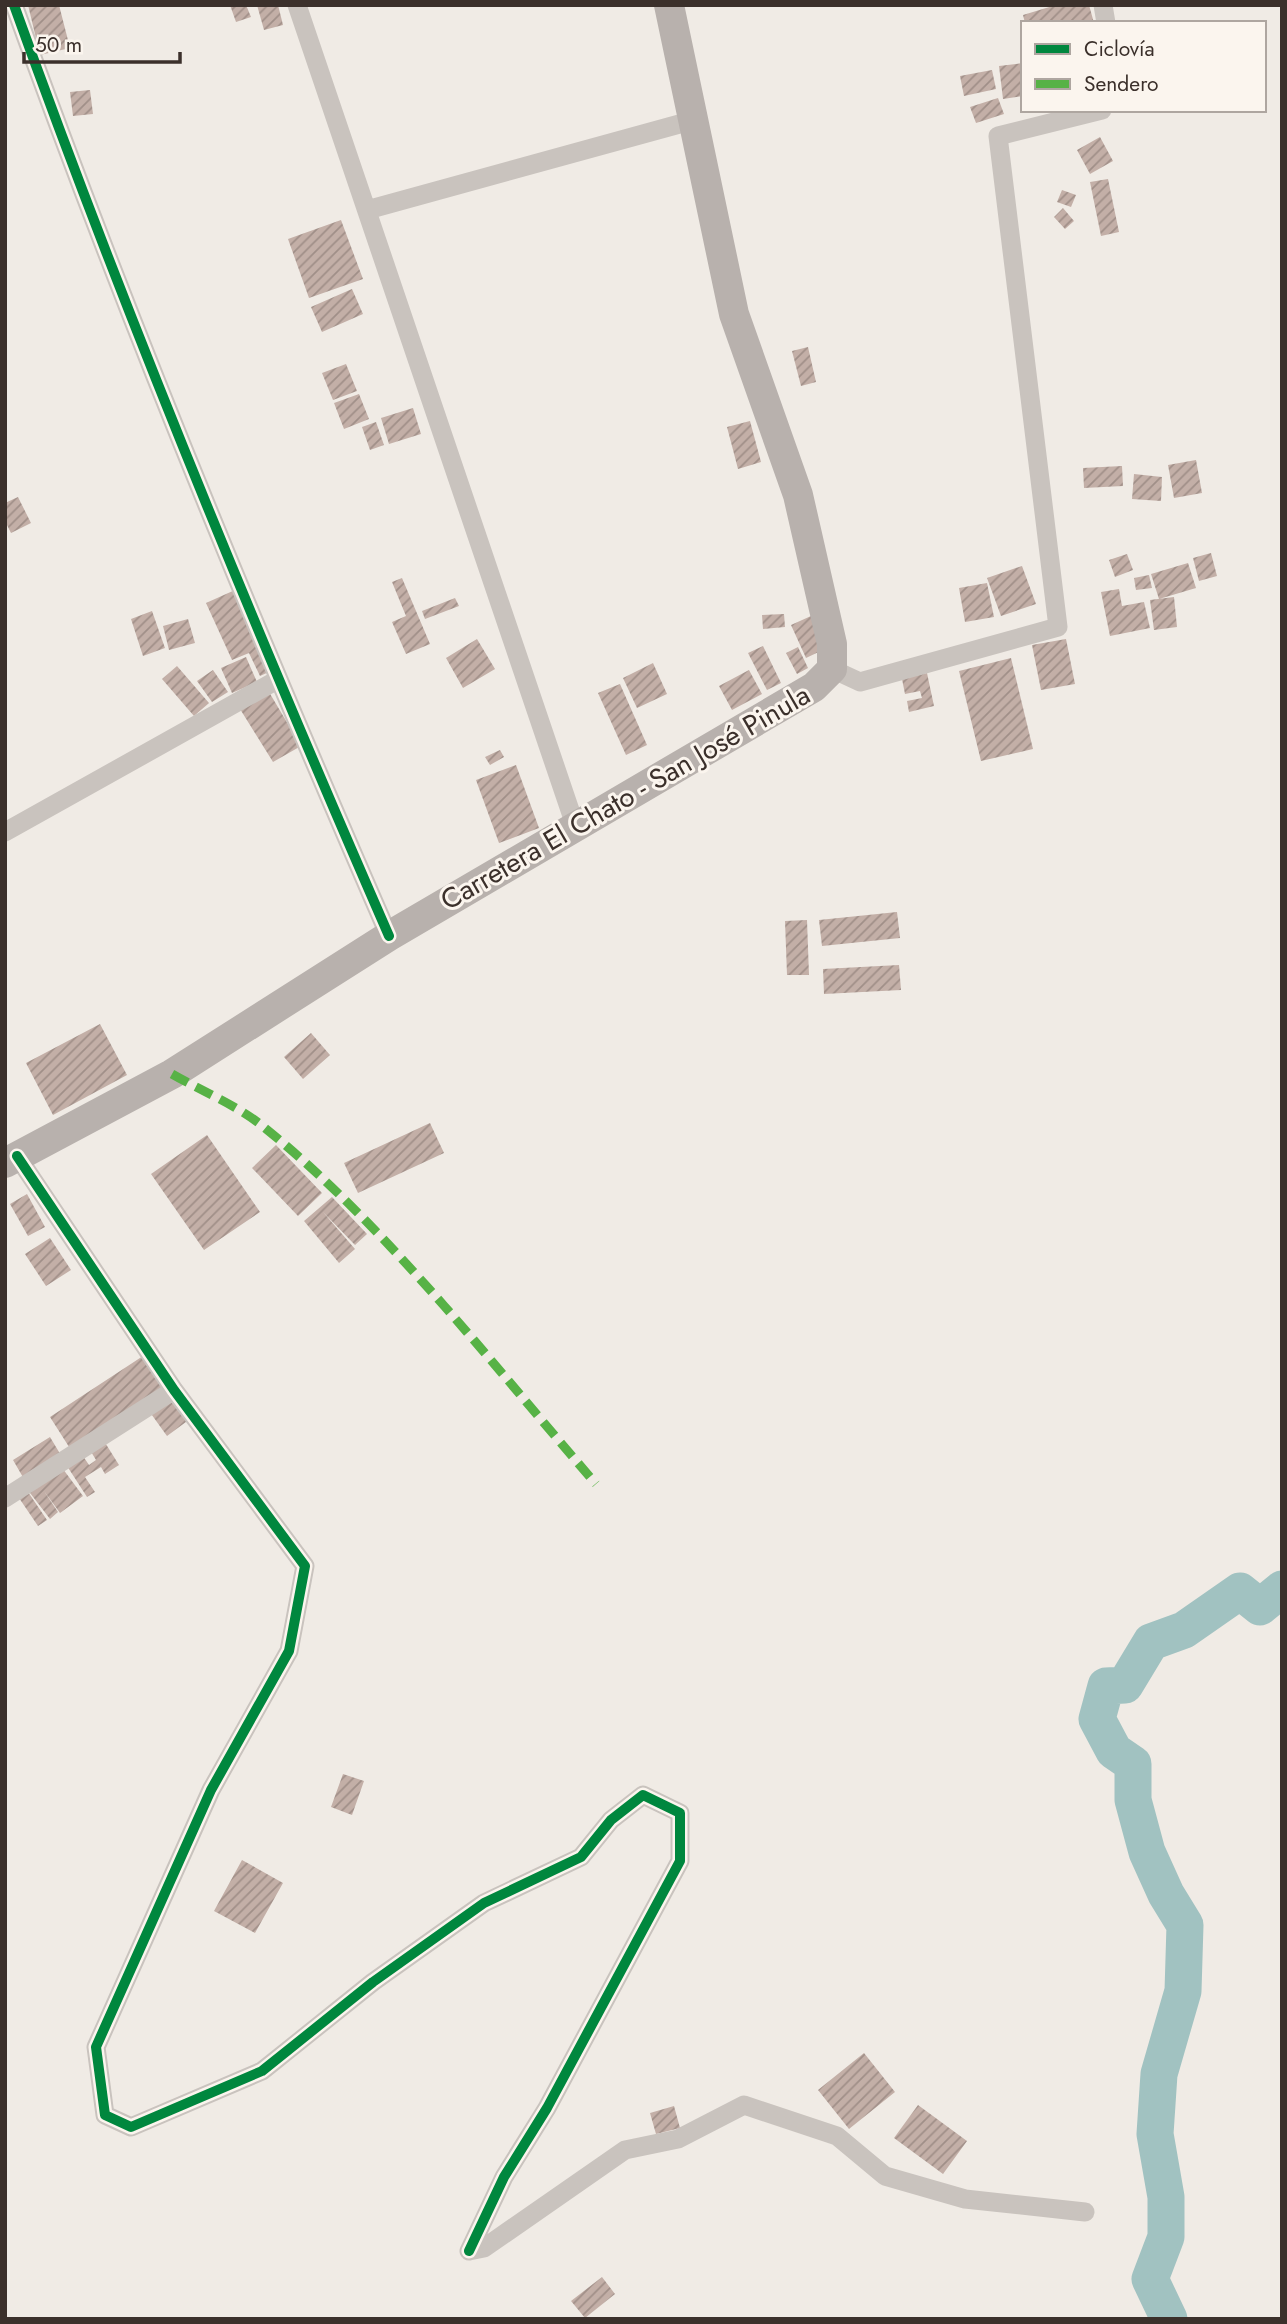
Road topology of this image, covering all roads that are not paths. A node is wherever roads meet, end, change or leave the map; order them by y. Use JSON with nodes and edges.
{"nodes":[{"id":1,"x":14,"y":5,"type":"edge"},
{"id":2,"x":297,"y":5,"type":"edge"},
{"id":3,"x":670,"y":5,"type":"edge"},
{"id":4,"x":1094,"y":112,"type":"edge"},
{"id":5,"x":694,"y":120,"type":"junction"},
{"id":6,"x":368,"y":210,"type":"junction"},
{"id":7,"x":832,"y":669,"type":"junction"},
{"id":8,"x":277,"y":680,"type":"junction"},
{"id":9,"x":575,"y":825,"type":"junction"},
{"id":10,"x":5,"y":832,"type":"edge"},
{"id":11,"x":389,"y":936,"type":"junction"},
{"id":12,"x":11,"y":1160,"type":"edge"},
{"id":13,"x":174,"y":1390,"type":"junction"},
{"id":14,"x":5,"y":1498,"type":"edge"},
{"id":15,"x":1085,"y":2212,"type":"dead end"}],
"edges":[{"from":1,"to":8,"type":"street"},
{"from":2,"to":6,"type":"street"},
{"from":3,"to":5,"type":"main road","name":"Carretera El Chato - San José Pinula"},
{"from":4,"to":7,"type":"street"},
{"from":5,"to":6,"type":"street"},
{"from":5,"to":7,"type":"main road","name":"Carretera El Chato - San José Pinula"},
{"from":6,"to":9,"type":"street"},
{"from":7,"to":9,"type":"main road","name":"Carretera El Chato - San José Pinula"},
{"from":8,"to":10,"type":"street"},
{"from":8,"to":11,"type":"street"},
{"from":9,"to":11,"type":"main road","name":"Carretera El Chato - San José Pinula"},
{"from":11,"to":12,"type":"main road","name":"Carretera El Chato - San José Pinula"},
{"from":12,"to":13,"type":"street"},
{"from":13,"to":14,"type":"street"},
{"from":13,"to":15,"type":"street"}]}
